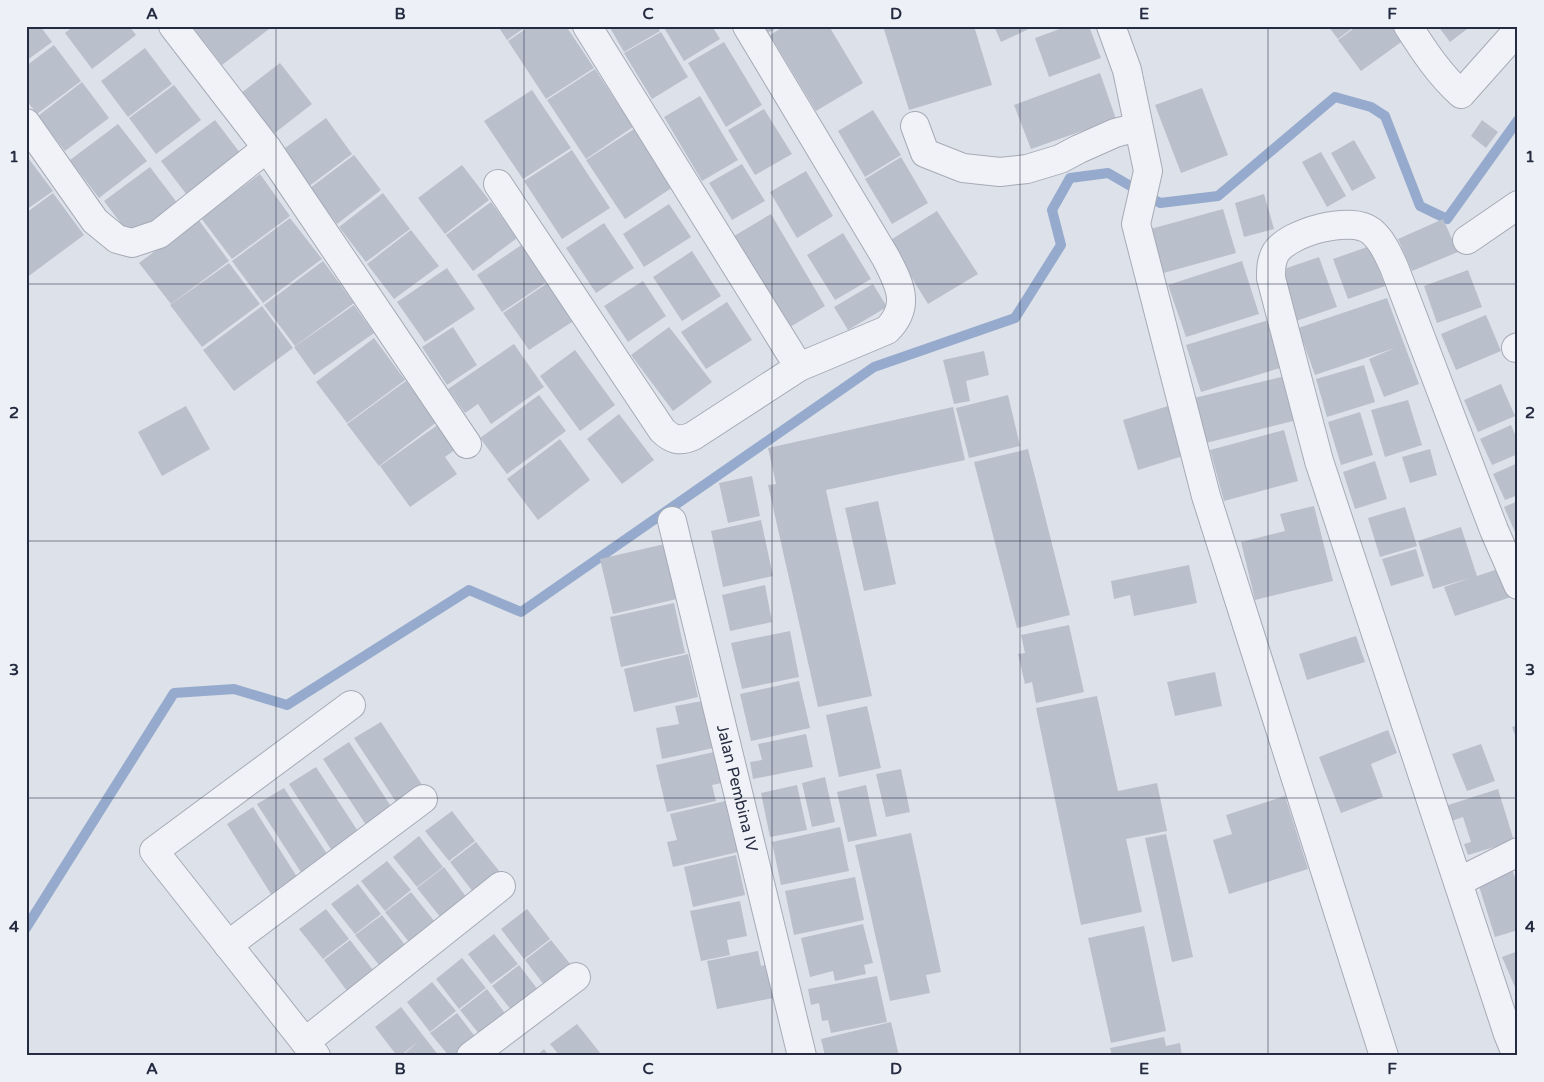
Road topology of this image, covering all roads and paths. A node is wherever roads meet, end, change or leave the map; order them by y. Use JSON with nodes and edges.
{"nodes":[{"id":1,"x":173,"y":26,"type":"edge"},
{"id":2,"x":587,"y":26,"type":"edge"},
{"id":3,"x":747,"y":26,"type":"edge"},
{"id":4,"x":1110,"y":26,"type":"edge"},
{"id":5,"x":1408,"y":26,"type":"edge"},
{"id":6,"x":1518,"y":30,"type":"edge"},
{"id":7,"x":26,"y":123,"type":"edge"},
{"id":8,"x":915,"y":126,"type":"dead end"},
{"id":9,"x":1138,"y":127,"type":"junction"},
{"id":10,"x":267,"y":148,"type":"junction"},
{"id":11,"x":498,"y":184,"type":"dead end"},
{"id":12,"x":1518,"y":205,"type":"edge"},
{"id":13,"x":1467,"y":240,"type":"dead end"},
{"id":14,"x":799,"y":367,"type":"junction"},
{"id":15,"x":467,"y":444,"type":"dead end"},
{"id":16,"x":672,"y":521,"type":"dead end"},
{"id":17,"x":1518,"y":585,"type":"edge"},
{"id":18,"x":352,"y":705,"type":"dead end"},
{"id":19,"x":423,"y":799,"type":"dead end"},
{"id":20,"x":1518,"y":852,"type":"edge"},
{"id":21,"x":1458,"y":882,"type":"junction"},
{"id":22,"x":501,"y":886,"type":"dead end"},
{"id":23,"x":228,"y":944,"type":"junction"},
{"id":24,"x":576,"y":977,"type":"dead end"},
{"id":25,"x":1514,"y":1041,"type":"edge"},
{"id":26,"x":310,"y":1049,"type":"edge"},
{"id":27,"x":471,"y":1056,"type":"edge"},
{"id":28,"x":802,"y":1056,"type":"edge"},
{"id":29,"x":1384,"y":1056,"type":"edge"}],
"edges":[{"from":1,"to":10,"type":"street"},
{"from":2,"to":14,"type":"street"},
{"from":3,"to":14,"type":"street"},
{"from":4,"to":9,"type":"street"},
{"from":5,"to":6,"type":"street"},
{"from":7,"to":10,"type":"street"},
{"from":8,"to":9,"type":"street"},
{"from":9,"to":29,"type":"street"},
{"from":10,"to":15,"type":"street"},
{"from":11,"to":14,"type":"street"},
{"from":12,"to":13,"type":"street"},
{"from":16,"to":28,"type":"street","name":"Jalan Pembina IV"},
{"from":17,"to":21,"type":"street"},
{"from":18,"to":23,"type":"street"},
{"from":19,"to":23,"type":"street"},
{"from":20,"to":21,"type":"street"},
{"from":21,"to":25,"type":"street"},
{"from":22,"to":26,"type":"street"},
{"from":23,"to":26,"type":"street"},
{"from":24,"to":27,"type":"street"}]}
